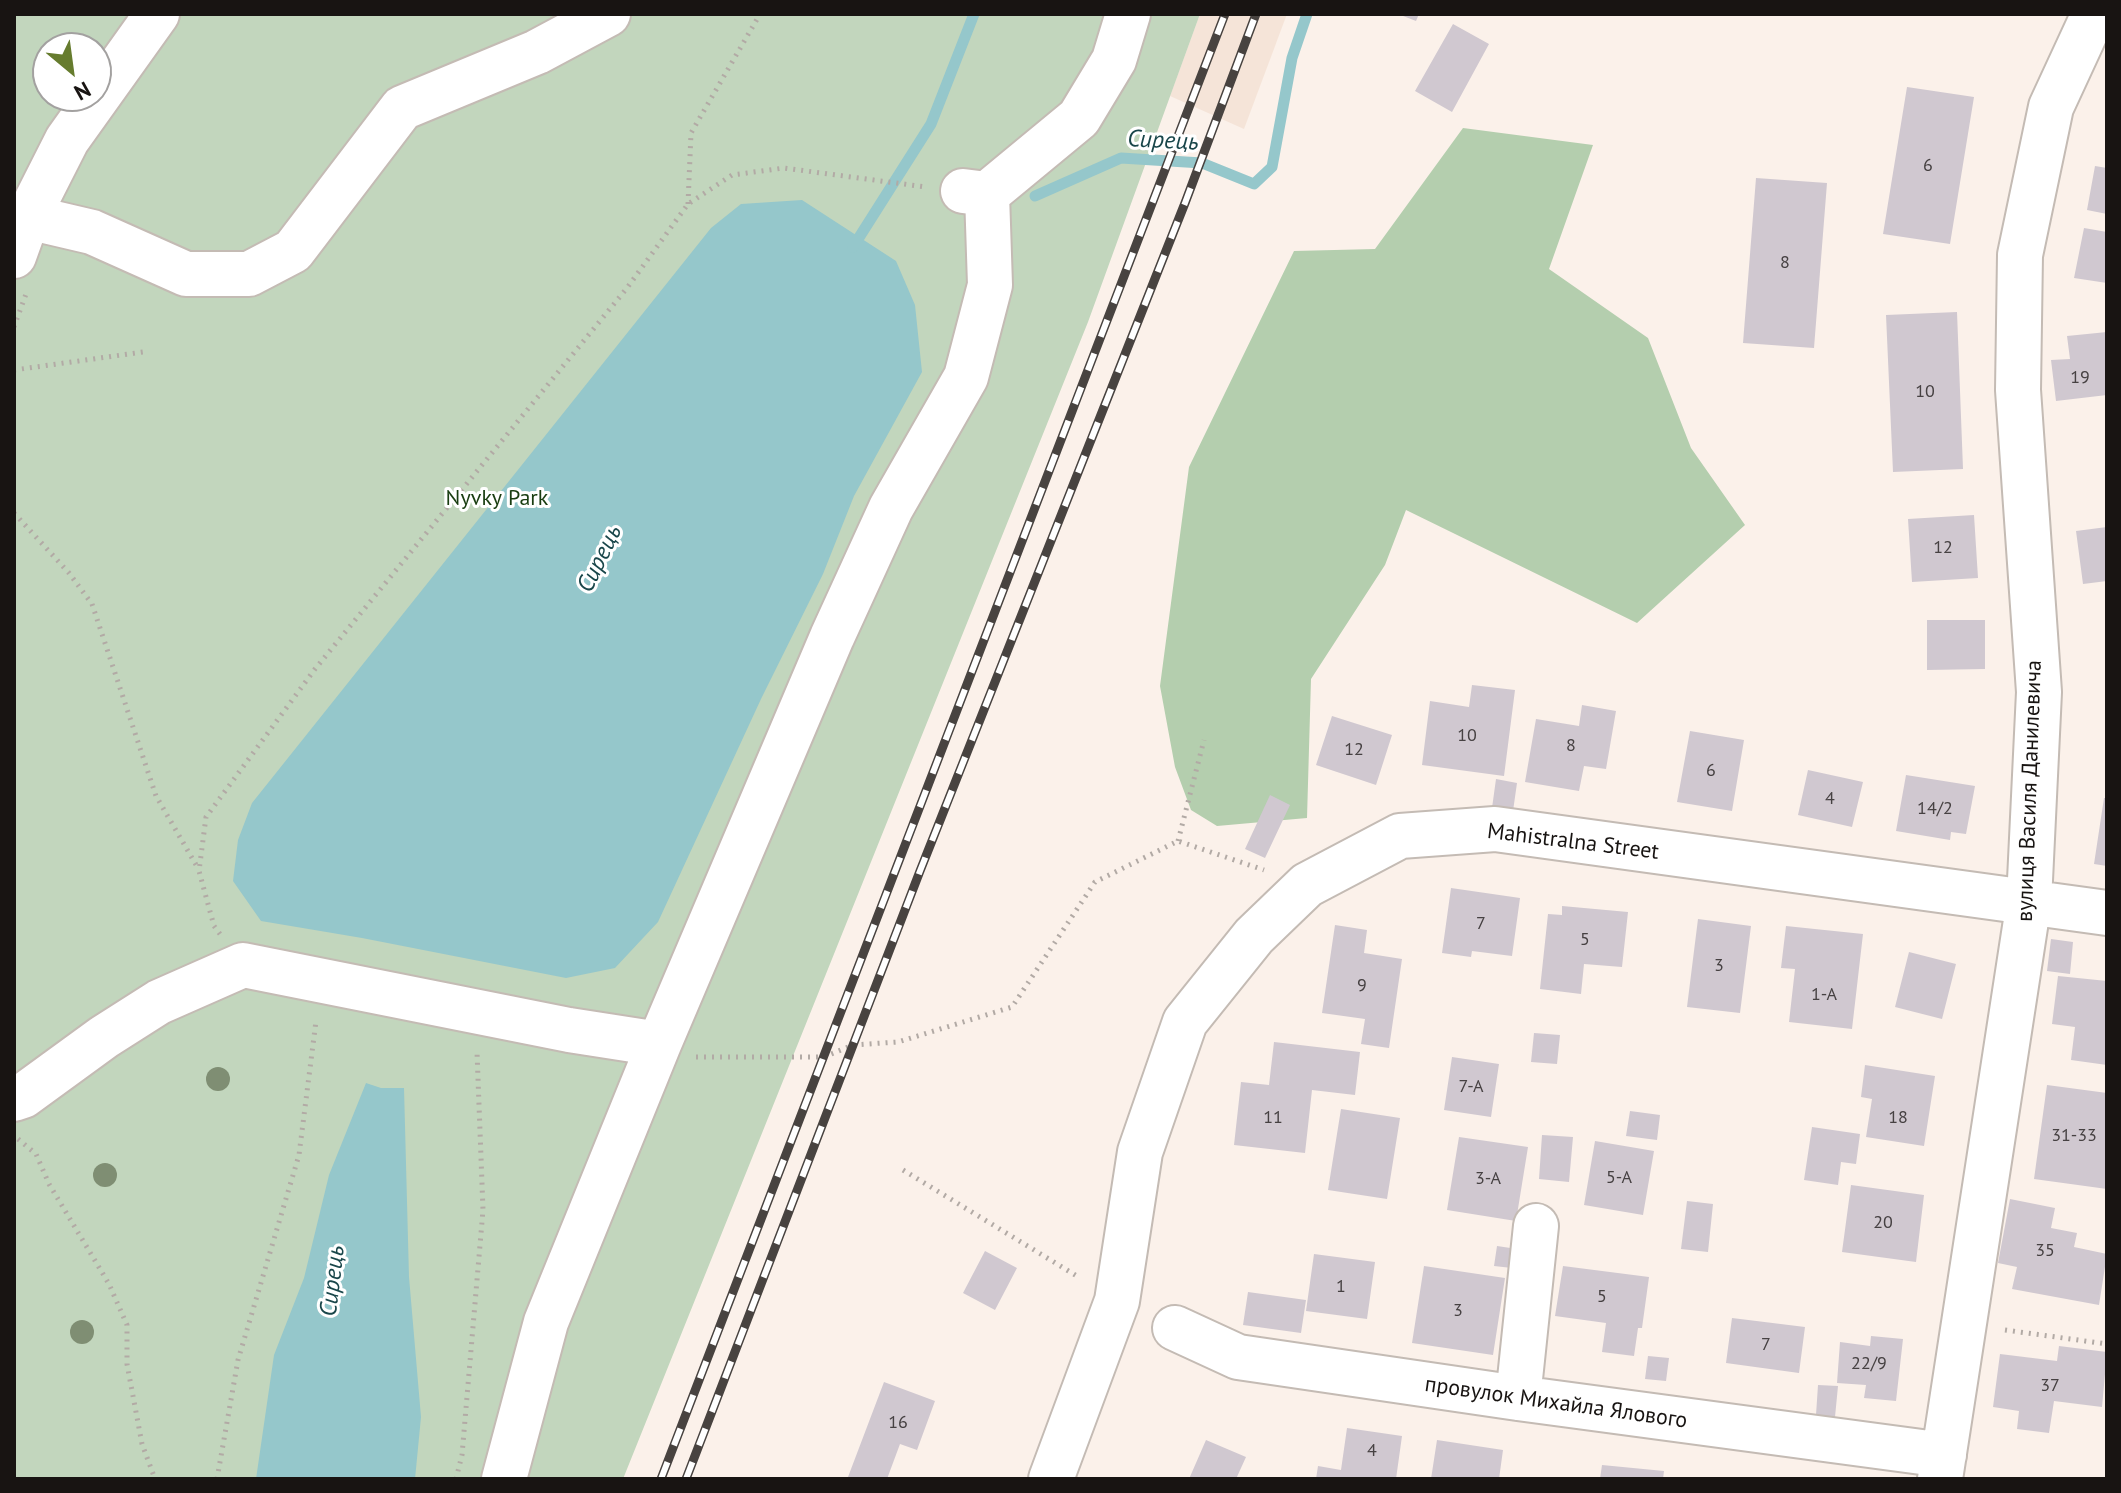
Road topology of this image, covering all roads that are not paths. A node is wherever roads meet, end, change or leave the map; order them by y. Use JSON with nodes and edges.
{"nodes":[{"id":1,"x":157,"y":14,"type":"edge"},
{"id":2,"x":608,"y":14,"type":"edge"},
{"id":3,"x":1128,"y":14,"type":"edge"},
{"id":4,"x":2094,"y":14,"type":"edge"},
{"id":5,"x":21,"y":237,"type":"edge"},
{"id":6,"x":2029,"y":901,"type":"junction"},
{"id":7,"x":2107,"y":913,"type":"edge"},
{"id":8,"x":659,"y":1044,"type":"junction"},
{"id":9,"x":14,"y":1099,"type":"edge"},
{"id":10,"x":1536,"y":1226,"type":"dead end"},
{"id":11,"x":1160,"y":1321,"type":"junction"},
{"id":12,"x":1518,"y":1398,"type":"junction"},
{"id":13,"x":1942,"y":1467,"type":"edge"},
{"id":14,"x":504,"y":1479,"type":"edge"},
{"id":15,"x":1051,"y":1479,"type":"edge"}],
"edges":[{"from":1,"to":5,"type":"street"},
{"from":2,"to":5,"type":"street"},
{"from":3,"to":8,"type":"street"},
{"from":4,"to":6,"type":"street","name":"вулиця Василя Данилевича"},
{"from":6,"to":7,"type":"street","name":"Mahistralna Street"},
{"from":6,"to":11,"type":"street","name":"Mahistralna Street"},
{"from":6,"to":13,"type":"street","name":"вулиця Василя Данилевича"},
{"from":8,"to":9,"type":"street"},
{"from":8,"to":14,"type":"street"},
{"from":10,"to":12,"type":"street"},
{"from":11,"to":12,"type":"street","name":"провулок Михайла Ялового"},
{"from":11,"to":15,"type":"street","name":"Mahistralna Street"},
{"from":12,"to":13,"type":"street","name":"провулок Михайла Ялового"}]}
